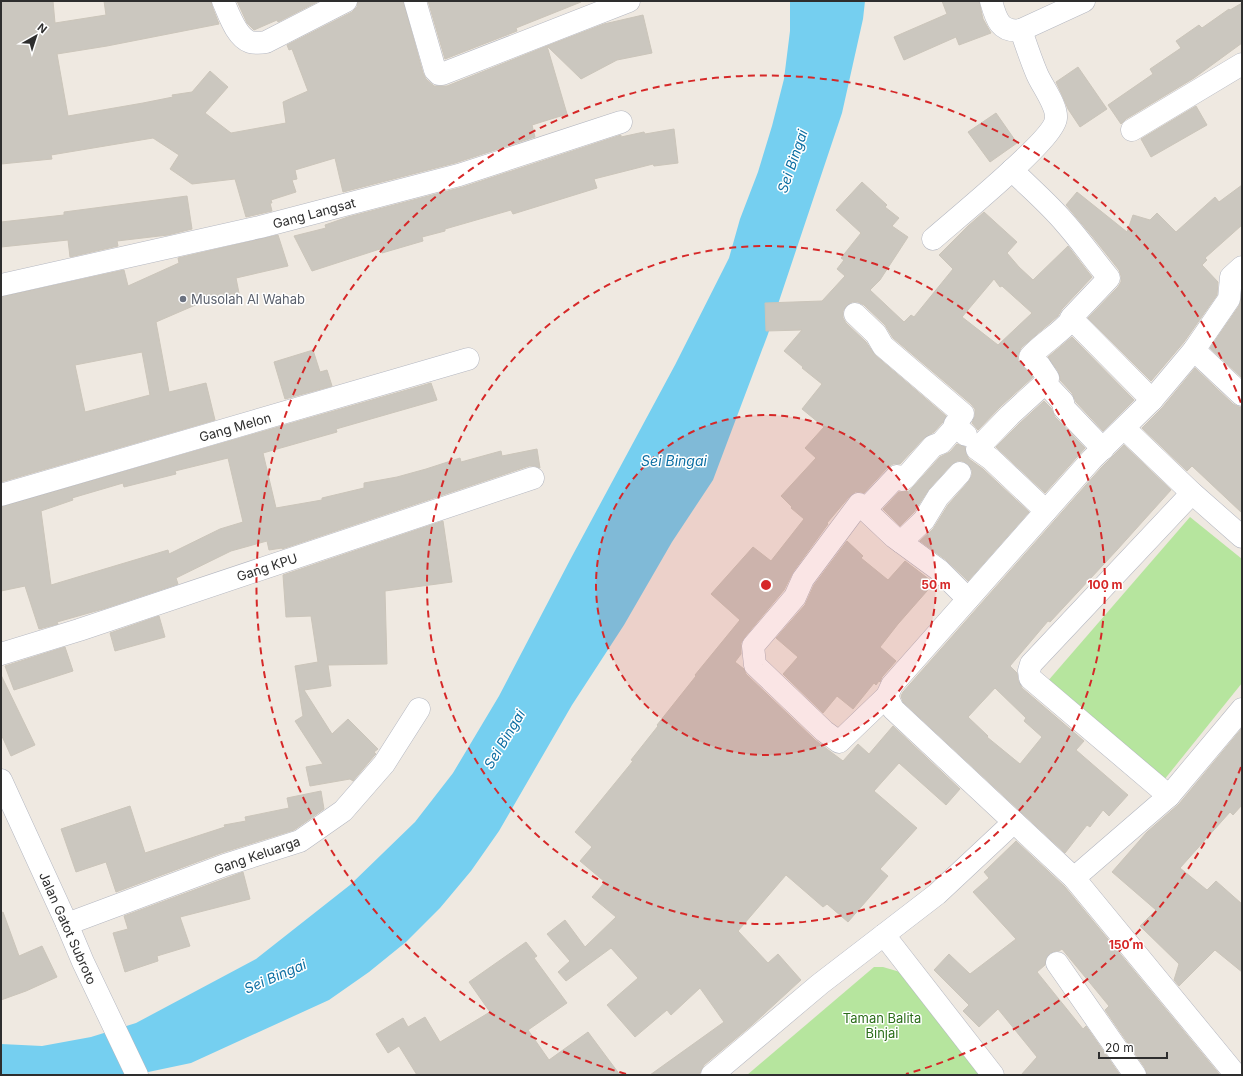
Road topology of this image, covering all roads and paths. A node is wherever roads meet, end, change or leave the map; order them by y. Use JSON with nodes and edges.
{"nodes":[{"id":1,"x":223,"y":1,"type":"edge"},
{"id":2,"x":346,"y":1,"type":"edge"},
{"id":3,"x":415,"y":1,"type":"edge"},
{"id":4,"x":629,"y":1,"type":"edge"},
{"id":5,"x":991,"y":1,"type":"edge"},
{"id":6,"x":1084,"y":1,"type":"edge"},
{"id":7,"x":1022,"y":30,"type":"junction"},
{"id":8,"x":1242,"y":64,"type":"edge"},
{"id":9,"x":621,"y":122,"type":"dead end"},
{"id":10,"x":1132,"y":130,"type":"dead end"},
{"id":11,"x":1012,"y":170,"type":"junction"},
{"id":12,"x":933,"y":239,"type":"dead end"},
{"id":13,"x":1242,"y":266,"type":"edge"},
{"id":14,"x":1,"y":285,"type":"edge"},
{"id":15,"x":855,"y":314,"type":"dead end"},
{"id":16,"x":1072,"y":319,"type":"junction"},
{"id":17,"x":1194,"y":350,"type":"junction"},
{"id":18,"x":468,"y":360,"type":"dead end"},
{"id":19,"x":1046,"y":383,"type":"junction"},
{"id":20,"x":1242,"y":396,"type":"edge"},
{"id":21,"x":1152,"y":400,"type":"junction"},
{"id":22,"x":956,"y":426,"type":"junction"},
{"id":23,"x":1124,"y":428,"type":"junction"},
{"id":24,"x":979,"y":447,"type":"junction"},
{"id":25,"x":1103,"y":449,"type":"junction"},
{"id":26,"x":960,"y":473,"type":"dead end"},
{"id":27,"x":533,"y":478,"type":"dead end"},
{"id":28,"x":1192,"y":493,"type":"junction"},
{"id":29,"x":1,"y":495,"type":"edge"},
{"id":30,"x":865,"y":510,"type":"junction"},
{"id":31,"x":1046,"y":511,"type":"junction"},
{"id":32,"x":1242,"y":537,"type":"edge"},
{"id":33,"x":901,"y":542,"type":"junction"},
{"id":34,"x":968,"y":599,"type":"junction"},
{"id":35,"x":1,"y":654,"type":"edge"},
{"id":36,"x":887,"y":696,"type":"junction"},
{"id":37,"x":419,"y":709,"type":"dead end"},
{"id":38,"x":1242,"y":709,"type":"edge"},
{"id":39,"x":1,"y":780,"type":"edge"},
{"id":40,"x":1169,"y":796,"type":"junction"},
{"id":41,"x":1014,"y":822,"type":"junction"},
{"id":42,"x":1074,"y":878,"type":"junction"},
{"id":43,"x":67,"y":924,"type":"junction"},
{"id":44,"x":884,"y":935,"type":"junction"},
{"id":45,"x":1056,"y":963,"type":"dead end"},
{"id":46,"x":137,"y":1075,"type":"edge"},
{"id":47,"x":712,"y":1075,"type":"edge"},
{"id":48,"x":993,"y":1075,"type":"edge"},
{"id":49,"x":1135,"y":1075,"type":"edge"},
{"id":50,"x":1236,"y":1075,"type":"edge"}],
"edges":[{"from":1,"to":2,"type":"street"},
{"from":3,"to":4,"type":"street"},
{"from":5,"to":7,"type":"street"},
{"from":6,"to":7,"type":"street"},
{"from":7,"to":11,"type":"street"},
{"from":8,"to":10,"type":"street"},
{"from":9,"to":14,"type":"street","name":"Gang Langsat"},
{"from":11,"to":12,"type":"street"},
{"from":11,"to":16,"type":"street"},
{"from":13,"to":17,"type":"street"},
{"from":15,"to":22,"type":"street"},
{"from":16,"to":19,"type":"street"},
{"from":16,"to":21,"type":"street"},
{"from":17,"to":20,"type":"street"},
{"from":17,"to":21,"type":"street"},
{"from":18,"to":29,"type":"street","name":"Gang Melon"},
{"from":19,"to":24,"type":"street"},
{"from":19,"to":25,"type":"street"},
{"from":21,"to":23,"type":"street"},
{"from":22,"to":24,"type":"street"},
{"from":22,"to":30,"type":"street"},
{"from":23,"to":25,"type":"street"},
{"from":23,"to":28,"type":"street"},
{"from":24,"to":31,"type":"street"},
{"from":25,"to":31,"type":"street"},
{"from":26,"to":33,"type":"street"},
{"from":27,"to":35,"type":"street","name":"Gang KPU"},
{"from":28,"to":32,"type":"street"},
{"from":28,"to":40,"type":"street"},
{"from":30,"to":33,"type":"street"},
{"from":30,"to":36,"type":"street"},
{"from":31,"to":34,"type":"street"},
{"from":33,"to":34,"type":"street"},
{"from":34,"to":36,"type":"street"},
{"from":36,"to":41,"type":"street"},
{"from":37,"to":43,"type":"street","name":"Gang Keluarga"},
{"from":38,"to":40,"type":"street"},
{"from":39,"to":43,"type":"street","name":"Jalan Gatot Subroto"},
{"from":40,"to":42,"type":"street"},
{"from":41,"to":42,"type":"street"},
{"from":41,"to":44,"type":"street"},
{"from":42,"to":50,"type":"street"},
{"from":43,"to":46,"type":"street","name":"Jalan Gatot Subroto"},
{"from":44,"to":47,"type":"street"},
{"from":44,"to":48,"type":"street"},
{"from":45,"to":49,"type":"street"}]}
